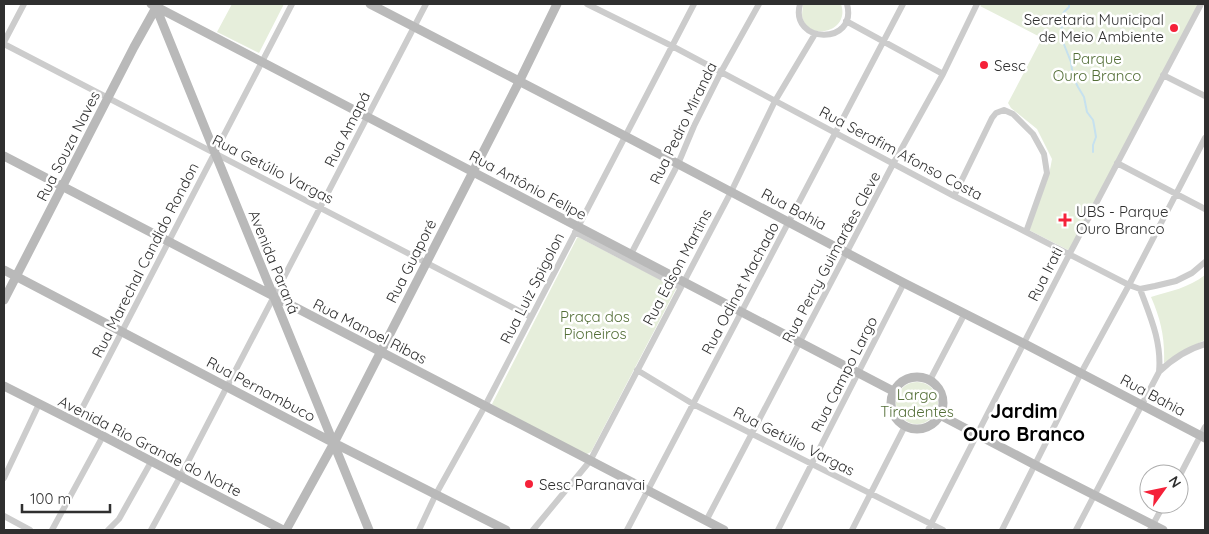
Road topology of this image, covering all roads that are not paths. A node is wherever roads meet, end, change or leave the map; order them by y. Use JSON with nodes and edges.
{"nodes":[{"id":1,"x":24,"y":4,"type":"edge"},
{"id":2,"x":155,"y":4,"type":"edge"},
{"id":3,"x":292,"y":4,"type":"edge"},
{"id":4,"x":370,"y":4,"type":"edge"},
{"id":5,"x":426,"y":4,"type":"edge"},
{"id":6,"x":557,"y":4,"type":"edge"},
{"id":7,"x":587,"y":4,"type":"edge"},
{"id":8,"x":694,"y":4,"type":"edge"},
{"id":9,"x":759,"y":4,"type":"edge"},
{"id":10,"x":800,"y":4,"type":"edge"},
{"id":11,"x":847,"y":4,"type":"edge"},
{"id":12,"x":903,"y":4,"type":"edge"},
{"id":13,"x":977,"y":4,"type":"edge"},
{"id":14,"x":1201,"y":4,"type":"edge"},
{"id":15,"x":846,"y":20,"type":"junction"},
{"id":16,"x":414,"y":27,"type":"junction"},
{"id":17,"x":814,"y":34,"type":"junction"},
{"id":18,"x":883,"y":42,"type":"junction"},
{"id":19,"x":4,"y":43,"type":"edge"},
{"id":20,"x":672,"y":46,"type":"junction"},
{"id":21,"x":262,"y":62,"type":"junction"},
{"id":22,"x":721,"y":72,"type":"junction"},
{"id":23,"x":943,"y":74,"type":"junction"},
{"id":24,"x":1163,"y":75,"type":"junction"},
{"id":25,"x":519,"y":82,"type":"junction"},
{"id":26,"x":1205,"y":96,"type":"edge"},
{"id":27,"x":109,"y":98,"type":"junction"},
{"id":28,"x":775,"y":101,"type":"junction"},
{"id":29,"x":368,"y":117,"type":"junction"},
{"id":30,"x":834,"y":132,"type":"junction"},
{"id":31,"x":625,"y":136,"type":"junction"},
{"id":32,"x":1205,"y":138,"type":"edge"},
{"id":33,"x":214,"y":153,"type":"junction"},
{"id":34,"x":4,"y":156,"type":"edge"},
{"id":35,"x":1117,"y":163,"type":"junction"},
{"id":36,"x":678,"y":164,"type":"junction"},
{"id":37,"x":893,"y":164,"type":"junction"},
{"id":38,"x":473,"y":172,"type":"junction"},
{"id":39,"x":62,"y":187,"type":"junction"},
{"id":40,"x":731,"y":192,"type":"junction"},
{"id":41,"x":1176,"y":194,"type":"junction"},
{"id":42,"x":954,"y":196,"type":"junction"},
{"id":43,"x":320,"y":208,"type":"junction"},
{"id":44,"x":1205,"y":209,"type":"edge"},
{"id":45,"x":789,"y":223,"type":"junction"},
{"id":46,"x":577,"y":229,"type":"junction"},
{"id":47,"x":1026,"y":232,"type":"junction"},
{"id":48,"x":168,"y":242,"type":"junction"},
{"id":49,"x":847,"y":253,"type":"junction"},
{"id":50,"x":631,"y":254,"type":"junction"},
{"id":51,"x":1069,"y":255,"type":"junction"},
{"id":52,"x":426,"y":262,"type":"junction"},
{"id":53,"x":1205,"y":262,"type":"edge"},
{"id":54,"x":4,"y":270,"type":"edge"},
{"id":55,"x":16,"y":276,"type":"junction"},
{"id":56,"x":904,"y":283,"type":"junction"},
{"id":57,"x":682,"y":284,"type":"junction"},
{"id":58,"x":1129,"y":285,"type":"junction"},
{"id":59,"x":1140,"y":288,"type":"junction"},
{"id":60,"x":274,"y":297,"type":"junction"},
{"id":61,"x":4,"y":300,"type":"edge"},
{"id":62,"x":741,"y":312,"type":"junction"},
{"id":63,"x":965,"y":313,"type":"junction"},
{"id":64,"x":531,"y":317,"type":"junction"},
{"id":65,"x":122,"y":332,"type":"junction"},
{"id":66,"x":800,"y":342,"type":"junction"},
{"id":67,"x":1024,"y":343,"type":"junction"},
{"id":68,"x":1205,"y":344,"type":"edge"},
{"id":69,"x":380,"y":352,"type":"junction"},
{"id":70,"x":637,"y":370,"type":"junction"},
{"id":71,"x":1158,"y":372,"type":"junction"},
{"id":72,"x":859,"y":373,"type":"junction"},
{"id":73,"x":1081,"y":373,"type":"junction"},
{"id":74,"x":930,"y":380,"type":"junction"},
{"id":75,"x":4,"y":386,"type":"edge"},
{"id":76,"x":227,"y":387,"type":"junction"},
{"id":77,"x":894,"y":391,"type":"junction"},
{"id":78,"x":39,"y":404,"type":"junction"},
{"id":79,"x":693,"y":404,"type":"junction"},
{"id":80,"x":1141,"y":404,"type":"junction"},
{"id":81,"x":485,"y":406,"type":"junction"},
{"id":82,"x":940,"y":415,"type":"junction"},
{"id":83,"x":75,"y":422,"type":"junction"},
{"id":84,"x":904,"y":426,"type":"junction"},
{"id":85,"x":752,"y":434,"type":"junction"},
{"id":86,"x":976,"y":434,"type":"junction"},
{"id":87,"x":1204,"y":434,"type":"edge"},
{"id":88,"x":103,"y":436,"type":"junction"},
{"id":89,"x":334,"y":442,"type":"junction"},
{"id":90,"x":590,"y":461,"type":"junction"},
{"id":91,"x":151,"y":462,"type":"junction"},
{"id":92,"x":812,"y":464,"type":"junction"},
{"id":93,"x":1186,"y":464,"type":"edge"},
{"id":94,"x":1035,"y":465,"type":"junction"},
{"id":95,"x":180,"y":477,"type":"junction"},
{"id":96,"x":4,"y":478,"type":"edge"},
{"id":97,"x":647,"y":491,"type":"junction"},
{"id":98,"x":436,"y":494,"type":"junction"},
{"id":99,"x":870,"y":494,"type":"junction"},
{"id":100,"x":1094,"y":496,"type":"junction"},
{"id":101,"x":1159,"y":514,"type":"edge"},
{"id":102,"x":4,"y":516,"type":"edge"},
{"id":103,"x":706,"y":521,"type":"junction"},
{"id":104,"x":929,"y":527,"type":"edge"},
{"id":105,"x":1152,"y":528,"type":"edge"},
{"id":106,"x":30,"y":530,"type":"edge"},
{"id":107,"x":52,"y":530,"type":"edge"},
{"id":108,"x":108,"y":530,"type":"edge"},
{"id":109,"x":153,"y":530,"type":"edge"},
{"id":110,"x":285,"y":530,"type":"edge"},
{"id":111,"x":369,"y":530,"type":"edge"},
{"id":112,"x":419,"y":530,"type":"edge"},
{"id":113,"x":506,"y":530,"type":"edge"},
{"id":114,"x":533,"y":530,"type":"edge"},
{"id":115,"x":627,"y":530,"type":"edge"},
{"id":116,"x":724,"y":530,"type":"edge"},
{"id":117,"x":778,"y":530,"type":"edge"},
{"id":118,"x":852,"y":530,"type":"edge"},
{"id":119,"x":943,"y":530,"type":"edge"},
{"id":120,"x":1002,"y":530,"type":"edge"},
{"id":121,"x":1076,"y":530,"type":"edge"},
{"id":122,"x":1162,"y":530,"type":"edge"}],
"edges":[{"from":1,"to":19,"type":"street"},
{"from":2,"to":21,"type":"street","name":"Rua Antônio Felipe"},
{"from":2,"to":27,"type":"street","name":"Rua Souza Naves"},
{"from":2,"to":33,"type":"street","name":"Avenida Paraná"},
{"from":3,"to":21,"type":"street","name":"Rua Marechal Candido Rondon"},
{"from":4,"to":16,"type":"street","name":"Rua Bahia"},
{"from":5,"to":16,"type":"street","name":"Rua Amapá"},
{"from":6,"to":25,"type":"street","name":"Rua Guaporé"},
{"from":7,"to":20,"type":"street","name":"Rua Serafim Afonso Costa"},
{"from":8,"to":20,"type":"street","name":"Rua Luiz Spigolon"},
{"from":9,"to":22,"type":"street","name":"Rua Pedro Miranda"},
{"from":10,"to":17,"type":"street"},
{"from":11,"to":15,"type":"street"},
{"from":12,"to":18,"type":"street","name":"Rua Odinot Machado"},
{"from":13,"to":23,"type":"street","name":"Rua Percy Guimarães Cleve"},
{"from":14,"to":24,"type":"street","name":"Rua Irati"},
{"from":15,"to":17,"type":"street"},
{"from":15,"to":18,"type":"street"},
{"from":16,"to":25,"type":"street","name":"Rua Bahia"},
{"from":16,"to":29,"type":"street","name":"Rua Amapá"},
{"from":17,"to":28,"type":"street","name":"Rua Edson Martins"},
{"from":18,"to":23,"type":"street"},
{"from":18,"to":30,"type":"street","name":"Rua Odinot Machado"},
{"from":19,"to":27,"type":"street","name":"Rua Getúlio Vargas"},
{"from":20,"to":22,"type":"street","name":"Rua Serafim Afonso Costa"},
{"from":20,"to":31,"type":"street","name":"Rua Luiz Spigolon"},
{"from":21,"to":29,"type":"street","name":"Rua Antônio Felipe"},
{"from":21,"to":33,"type":"street","name":"Rua Marechal Candido Rondon"},
{"from":22,"to":28,"type":"street","name":"Rua Serafim Afonso Costa"},
{"from":22,"to":36,"type":"street","name":"Rua Pedro Miranda"},
{"from":23,"to":37,"type":"street","name":"Rua Percy Guimarães Cleve"},
{"from":24,"to":26,"type":"street"},
{"from":24,"to":35,"type":"street","name":"Rua Irati"},
{"from":25,"to":31,"type":"street","name":"Rua Bahia"},
{"from":25,"to":38,"type":"street","name":"Rua Guaporé"},
{"from":27,"to":33,"type":"street","name":"Rua Getúlio Vargas"},
{"from":27,"to":39,"type":"street","name":"Rua Souza Naves"},
{"from":28,"to":30,"type":"street","name":"Rua Serafim Afonso Costa"},
{"from":28,"to":40,"type":"street","name":"Rua Edson Martins"},
{"from":29,"to":38,"type":"street","name":"Rua Antônio Felipe"},
{"from":29,"to":43,"type":"street","name":"Rua Amapá"},
{"from":30,"to":37,"type":"street","name":"Rua Serafim Afonso Costa"},
{"from":30,"to":45,"type":"street","name":"Rua Odinot Machado"},
{"from":31,"to":36,"type":"street","name":"Rua Bahia"},
{"from":31,"to":46,"type":"street","name":"Rua Luiz Spigolon"},
{"from":32,"to":41,"type":"street"},
{"from":33,"to":43,"type":"street","name":"Rua Getúlio Vargas"},
{"from":33,"to":48,"type":"street","name":"Rua Marechal Candido Rondon"},
{"from":33,"to":60,"type":"street","name":"Avenida Paraná"},
{"from":34,"to":39,"type":"street","name":"Rua Manoel Ribas"},
{"from":35,"to":41,"type":"street"},
{"from":35,"to":51,"type":"street","name":"Rua Irati"},
{"from":36,"to":40,"type":"street","name":"Rua Bahia"},
{"from":36,"to":50,"type":"street","name":"Rua Pedro Miranda"},
{"from":37,"to":42,"type":"street","name":"Rua Serafim Afonso Costa"},
{"from":37,"to":49,"type":"street","name":"Rua Percy Guimarães Cleve"},
{"from":38,"to":46,"type":"street","name":"Rua Antônio Felipe"},
{"from":38,"to":52,"type":"street","name":"Rua Guaporé"},
{"from":39,"to":48,"type":"street","name":"Rua Manoel Ribas"},
{"from":39,"to":55,"type":"street","name":"Rua Souza Naves"},
{"from":40,"to":45,"type":"street","name":"Rua Bahia"},
{"from":40,"to":57,"type":"street","name":"Rua Edson Martins"},
{"from":41,"to":44,"type":"street"},
{"from":41,"to":58,"type":"street"},
{"from":42,"to":47,"type":"street","name":"Rua Serafim Afonso Costa"},
{"from":42,"to":47,"type":"street"},
{"from":43,"to":52,"type":"street","name":"Rua Getúlio Vargas"},
{"from":43,"to":60,"type":"street","name":"Rua Amapá"},
{"from":45,"to":49,"type":"street","name":"Rua Bahia"},
{"from":45,"to":62,"type":"street","name":"Rua Odinot Machado"},
{"from":46,"to":50,"type":"street","name":"Rua Antônio Felipe"},
{"from":46,"to":57,"type":"street","name":"Rua Antônio Felipe"},
{"from":46,"to":64,"type":"street","name":"Rua Luiz Spigolon"},
{"from":47,"to":51,"type":"street","name":"Rua Serafim Afonso Costa"},
{"from":48,"to":60,"type":"street","name":"Rua Manoel Ribas"},
{"from":48,"to":65,"type":"street","name":"Rua Marechal Candido Rondon"},
{"from":49,"to":56,"type":"street","name":"Rua Bahia"},
{"from":49,"to":66,"type":"street","name":"Rua Percy Guimarães Cleve"},
{"from":50,"to":57,"type":"street","name":"Rua Antônio Felipe"},
{"from":51,"to":58,"type":"street","name":"Rua Serafim Afonso Costa"},
{"from":51,"to":67,"type":"street","name":"Rua Irati"},
{"from":52,"to":64,"type":"street","name":"Rua Getúlio Vargas"},
{"from":52,"to":69,"type":"street","name":"Rua Guaporé"},
{"from":53,"to":59,"type":"street","name":"Rua Serafim Afonso Costa"},
{"from":54,"to":55,"type":"street","name":"Rua Pernambuco"},
{"from":55,"to":61,"type":"street","name":"Rua Souza Naves"},
{"from":55,"to":65,"type":"street","name":"Rua Pernambuco"},
{"from":56,"to":63,"type":"street","name":"Rua Bahia"},
{"from":56,"to":72,"type":"street","name":"Rua Campo Largo"},
{"from":57,"to":62,"type":"street","name":"Rua Antônio Felipe"},
{"from":57,"to":70,"type":"street","name":"Rua Edson Martins"},
{"from":58,"to":59,"type":"street","name":"Rua Serafim Afonso Costa"},
{"from":58,"to":73,"type":"street"},
{"from":59,"to":71,"type":"street"},
{"from":60,"to":69,"type":"street","name":"Rua Manoel Ribas"},
{"from":60,"to":76,"type":"street","name":"Rua Amapá"},
{"from":60,"to":89,"type":"street","name":"Avenida Paraná"},
{"from":62,"to":66,"type":"street","name":"Rua Antônio Felipe"},
{"from":62,"to":79,"type":"street","name":"Rua Odinot Machado"},
{"from":63,"to":67,"type":"street","name":"Rua Bahia"},
{"from":63,"to":74,"type":"street"},
{"from":64,"to":81,"type":"street","name":"Rua Luiz Spigolon"},
{"from":65,"to":76,"type":"street","name":"Rua Pernambuco"},
{"from":65,"to":83,"type":"street","name":"Rua Marechal Candido Rondon"},
{"from":66,"to":72,"type":"street","name":"Rua Antônio Felipe"},
{"from":66,"to":85,"type":"street","name":"Rua Percy Guimarães Cleve"},
{"from":67,"to":73,"type":"street","name":"Rua Bahia"},
{"from":67,"to":86,"type":"street","name":"Rua Irati"},
{"from":68,"to":71,"type":"street"},
{"from":69,"to":81,"type":"street","name":"Rua Manoel Ribas"},
{"from":69,"to":89,"type":"street","name":"Rua Guaporé"},
{"from":70,"to":79,"type":"street","name":"Rua Getúlio Vargas"},
{"from":70,"to":90,"type":"street","name":"Rua Edson Martins"},
{"from":71,"to":80,"type":"street"},
{"from":72,"to":77,"type":"street","name":"Rua Antônio Felipe"},
{"from":72,"to":92,"type":"street","name":"Rua Campo Largo"},
{"from":73,"to":80,"type":"street","name":"Rua Bahia"},
{"from":73,"to":94,"type":"street"},
{"from":74,"to":77,"type":"street"},
{"from":74,"to":82,"type":"street"},
{"from":75,"to":78,"type":"street","name":"Avenida Rio Grande do Norte"},
{"from":76,"to":89,"type":"street","name":"Rua Pernambuco"},
{"from":76,"to":95,"type":"street","name":"Rua Amapá"},
{"from":77,"to":84,"type":"street"},
{"from":78,"to":83,"type":"street","name":"Avenida Rio Grande do Norte"},
{"from":78,"to":96,"type":"street"},
{"from":79,"to":85,"type":"street","name":"Rua Getúlio Vargas"},
{"from":79,"to":97,"type":"street","name":"Rua Odinot Machado"},
{"from":80,"to":87,"type":"street","name":"Rua Bahia"},
{"from":80,"to":100,"type":"street"},
{"from":81,"to":90,"type":"street","name":"Rua Manoel Ribas"},
{"from":81,"to":98,"type":"street","name":"Rua Luiz Spigolon"},
{"from":82,"to":84,"type":"street"},
{"from":82,"to":86,"type":"street"},
{"from":83,"to":88,"type":"street","name":"Avenida Rio Grande do Norte"},
{"from":84,"to":99,"type":"street"},
{"from":85,"to":92,"type":"street","name":"Rua Getúlio Vargas"},
{"from":85,"to":103,"type":"street","name":"Rua Percy Guimarães Cleve"},
{"from":86,"to":94,"type":"street"},
{"from":86,"to":104,"type":"street","name":"Rua Irati"},
{"from":87,"to":93,"type":"street"},
{"from":88,"to":91,"type":"street","name":"Avenida Rio Grande do Norte"},
{"from":88,"to":107,"type":"street"},
{"from":89,"to":98,"type":"street","name":"Rua Pernambuco"},
{"from":89,"to":110,"type":"street","name":"Rua Guaporé"},
{"from":89,"to":111,"type":"street","name":"Avenida Paraná"},
{"from":90,"to":97,"type":"street","name":"Rua Manoel Ribas"},
{"from":90,"to":114,"type":"street","name":"Rua Edson Martins"},
{"from":91,"to":95,"type":"street","name":"Avenida Rio Grande do Norte"},
{"from":91,"to":108,"type":"street"},
{"from":92,"to":99,"type":"street","name":"Rua Getúlio Vargas"},
{"from":92,"to":117,"type":"street","name":"Rua Campo Largo"},
{"from":94,"to":100,"type":"street"},
{"from":94,"to":120,"type":"street"},
{"from":95,"to":109,"type":"street","name":"Rua Amapá"},
{"from":95,"to":110,"type":"street","name":"Avenida Rio Grande do Norte"},
{"from":97,"to":103,"type":"street","name":"Rua Manoel Ribas"},
{"from":97,"to":115,"type":"street","name":"Rua Odinot Machado"},
{"from":98,"to":112,"type":"street","name":"Rua Luiz Spigolon"},
{"from":98,"to":113,"type":"street","name":"Rua Pernambuco"},
{"from":99,"to":104,"type":"street","name":"Rua Getúlio Vargas"},
{"from":99,"to":118,"type":"street"},
{"from":100,"to":105,"type":"street"},
{"from":100,"to":121,"type":"street"},
{"from":101,"to":105,"type":"street"},
{"from":102,"to":106,"type":"street"},
{"from":103,"to":116,"type":"street","name":"Rua Manoel Ribas"},
{"from":104,"to":119,"type":"street","name":"Rua Getúlio Vargas"},
{"from":105,"to":122,"type":"street"}]}
